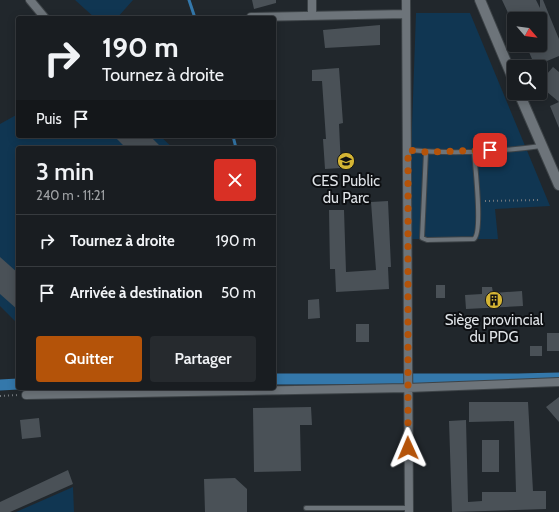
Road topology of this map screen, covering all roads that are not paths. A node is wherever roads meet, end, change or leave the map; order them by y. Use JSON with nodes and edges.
{"nodes":[{"id":1,"x":30,"y":0,"type":"edge"},
{"id":2,"x":312,"y":0,"type":"edge"},
{"id":3,"x":406,"y":0,"type":"edge"},
{"id":4,"x":480,"y":0,"type":"edge"},
{"id":5,"x":406,"y":14,"type":"junction"},
{"id":6,"x":43,"y":16,"type":"edge"},
{"id":7,"x":312,"y":16,"type":"junction"},
{"id":8,"x":276,"y":17,"type":"edge"},
{"id":9,"x":507,"y":64,"type":"edge"},
{"id":10,"x":522,"y":100,"type":"edge"},
{"id":11,"x":542,"y":146,"type":"junction"},
{"id":12,"x":408,"y":150,"type":"junction"},
{"id":13,"x":474,"y":151,"type":"junction"},
{"id":14,"x":426,"y":152,"type":"junction"},
{"id":15,"x":559,"y":185,"type":"edge"},
{"id":16,"x":559,"y":382,"type":"edge"},
{"id":17,"x":407,"y":386,"type":"junction"},
{"id":18,"x":276,"y":389,"type":"edge"},
{"id":19,"x":238,"y":390,"type":"edge"},
{"id":20,"x":26,"y":395,"type":"road end"},
{"id":21,"x":306,"y":508,"type":"dead end"},
{"id":22,"x":409,"y":510,"type":"edge"}],
"edges":[{"from":1,"to":6,"type":"street"},
{"from":2,"to":7,"type":"street"},
{"from":3,"to":5,"type":"street"},
{"from":4,"to":9,"type":"street"},
{"from":5,"to":7,"type":"street"},
{"from":5,"to":12,"type":"street"},
{"from":7,"to":8,"type":"street"},
{"from":10,"to":11,"type":"street"},
{"from":11,"to":13,"type":"lane"},
{"from":11,"to":15,"type":"street"},
{"from":12,"to":14,"type":"lane"},
{"from":12,"to":17,"type":"street"},
{"from":13,"to":14,"type":"lane"},
{"from":13,"to":14,"type":"lane"},
{"from":16,"to":17,"type":"street"},
{"from":17,"to":18,"type":"street"},
{"from":17,"to":22,"type":"street"},
{"from":19,"to":20,"type":"street"},
{"from":21,"to":22,"type":"lane"}]}
